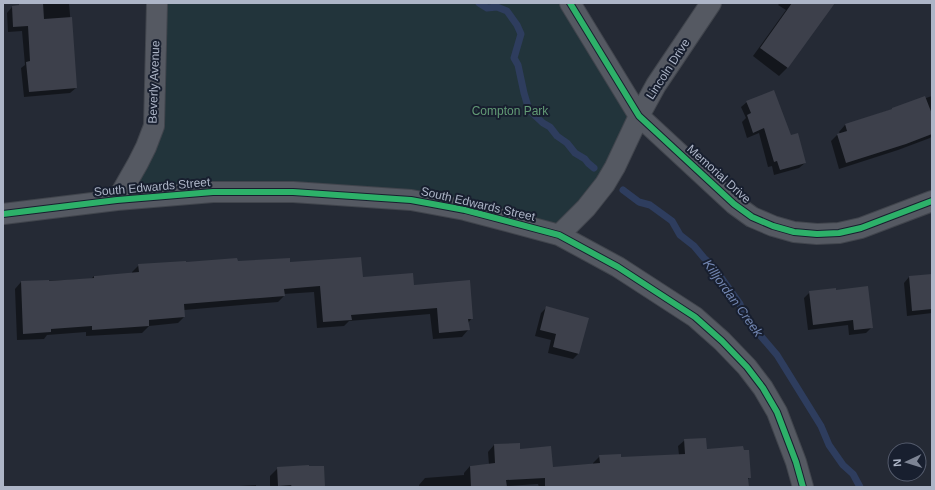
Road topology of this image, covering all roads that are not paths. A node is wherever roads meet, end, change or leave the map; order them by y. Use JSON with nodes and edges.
{"nodes":[{"id":1,"x":157,"y":3,"type":"edge"},
{"id":2,"x":570,"y":3,"type":"edge"},
{"id":3,"x":711,"y":3,"type":"edge"},
{"id":4,"x":639,"y":116,"type":"junction"},
{"id":5,"x":117,"y":200,"type":"junction"},
{"id":6,"x":932,"y":201,"type":"edge"},
{"id":7,"x":3,"y":214,"type":"edge"},
{"id":8,"x":559,"y":235,"type":"junction"},
{"id":9,"x":803,"y":487,"type":"edge"}],
"edges":[{"from":1,"to":5,"type":"street","name":"Beverly Avenue"},
{"from":2,"to":4,"type":"street","name":"Memorial Drive"},
{"from":3,"to":4,"type":"street","name":"Lincoln Drive"},
{"from":4,"to":6,"type":"street","name":"Memorial Drive"},
{"from":4,"to":8,"type":"street","name":"Lincoln Drive"},
{"from":5,"to":7,"type":"street","name":"South Edwards Street"},
{"from":5,"to":8,"type":"street","name":"South Edwards Street"},
{"from":8,"to":9,"type":"street","name":"South Edwards Street"}]}
